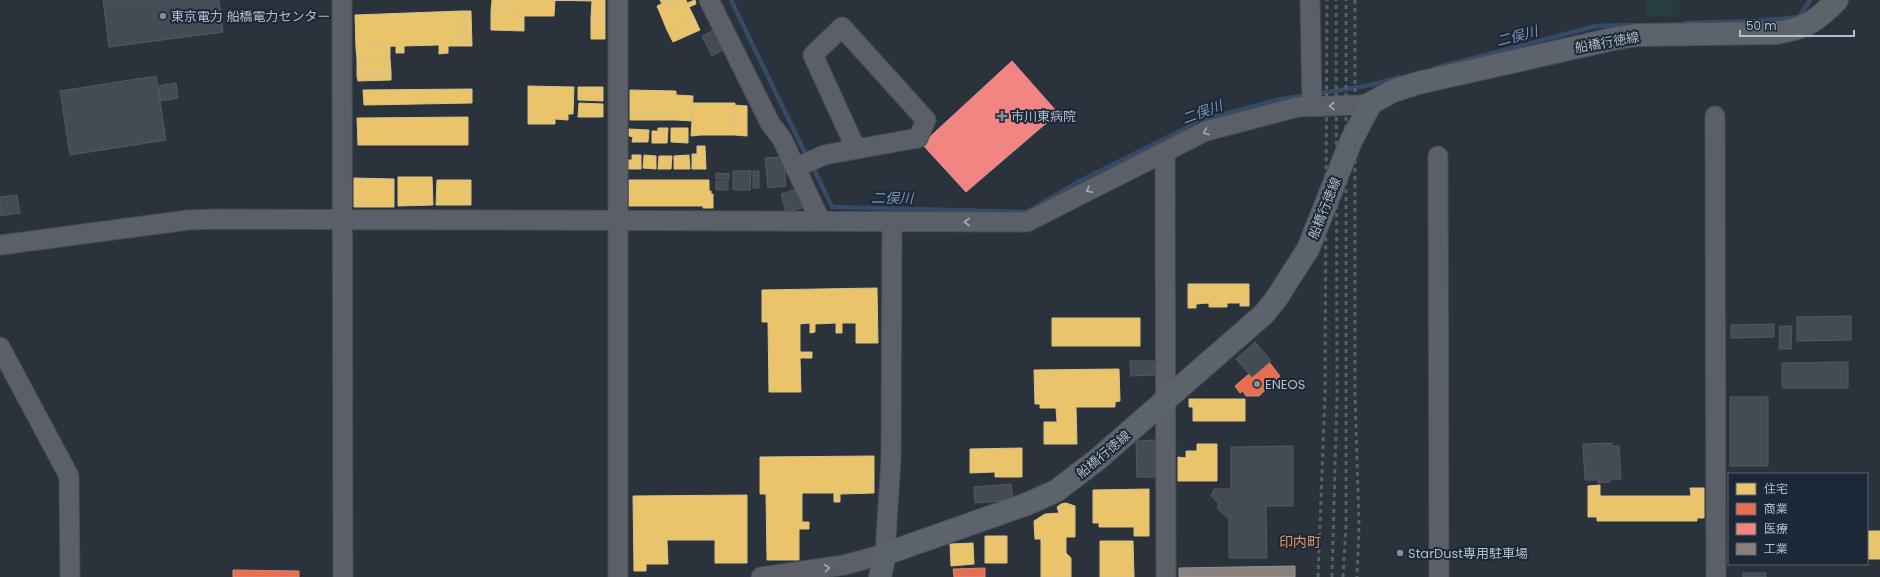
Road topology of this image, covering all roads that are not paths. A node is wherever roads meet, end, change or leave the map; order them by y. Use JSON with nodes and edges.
{"nodes":[{"id":1,"x":342,"y":0,"type":"edge"},
{"id":2,"x":618,"y":0,"type":"edge"},
{"id":3,"x":709,"y":0,"type":"edge"},
{"id":4,"x":1310,"y":0,"type":"edge"},
{"id":5,"x":1837,"y":0,"type":"edge"},
{"id":6,"x":1371,"y":103,"type":"junction"},
{"id":7,"x":1312,"y":106,"type":"junction"},
{"id":8,"x":1715,"y":116,"type":"dead end"},
{"id":9,"x":856,"y":149,"type":"junction"},
{"id":10,"x":1165,"y":152,"type":"junction"},
{"id":11,"x":1438,"y":156,"type":"dead end"},
{"id":12,"x":795,"y":168,"type":"junction"},
{"id":13,"x":343,"y":218,"type":"junction"},
{"id":14,"x":618,"y":220,"type":"junction"},
{"id":15,"x":820,"y":220,"type":"junction"},
{"id":16,"x":892,"y":222,"type":"junction"},
{"id":17,"x":0,"y":245,"type":"edge"},
{"id":18,"x":0,"y":347,"type":"edge"},
{"id":19,"x":1164,"y":402,"type":"junction"},
{"id":20,"x":885,"y":554,"type":"junction"},
{"id":21,"x":70,"y":577,"type":"edge"},
{"id":22,"x":343,"y":577,"type":"edge"},
{"id":23,"x":618,"y":577,"type":"edge"},
{"id":24,"x":761,"y":577,"type":"edge"},
{"id":25,"x":880,"y":577,"type":"edge"},
{"id":26,"x":1166,"y":577,"type":"edge"},
{"id":27,"x":1439,"y":577,"type":"edge"},
{"id":28,"x":1716,"y":577,"type":"edge"}],
"edges":[{"from":1,"to":13,"type":"street"},
{"from":2,"to":14,"type":"street"},
{"from":3,"to":12,"type":"street"},
{"from":4,"to":7,"type":"street"},
{"from":5,"to":6,"type":"main road","name":"船橋行徳線"},
{"from":6,"to":7,"type":"street","one_way":true},
{"from":6,"to":19,"type":"main road","name":"船橋行徳線"},
{"from":7,"to":10,"type":"street","one_way":true},
{"from":8,"to":28,"type":"street"},
{"from":9,"to":9,"type":"street"},
{"from":9,"to":12,"type":"street"},
{"from":10,"to":16,"type":"street","one_way":true},
{"from":10,"to":19,"type":"street"},
{"from":11,"to":27,"type":"street"},
{"from":12,"to":15,"type":"street"},
{"from":13,"to":14,"type":"street"},
{"from":13,"to":17,"type":"street"},
{"from":13,"to":22,"type":"street"},
{"from":14,"to":15,"type":"street"},
{"from":14,"to":23,"type":"street"},
{"from":15,"to":16,"type":"street"},
{"from":16,"to":20,"type":"street"},
{"from":18,"to":21,"type":"street"},
{"from":19,"to":20,"type":"main road","name":"船橋行徳線"},
{"from":19,"to":26,"type":"street"},
{"from":24,"to":20,"type":"street","one_way":true},
{"from":20,"to":25,"type":"main road"}]}
